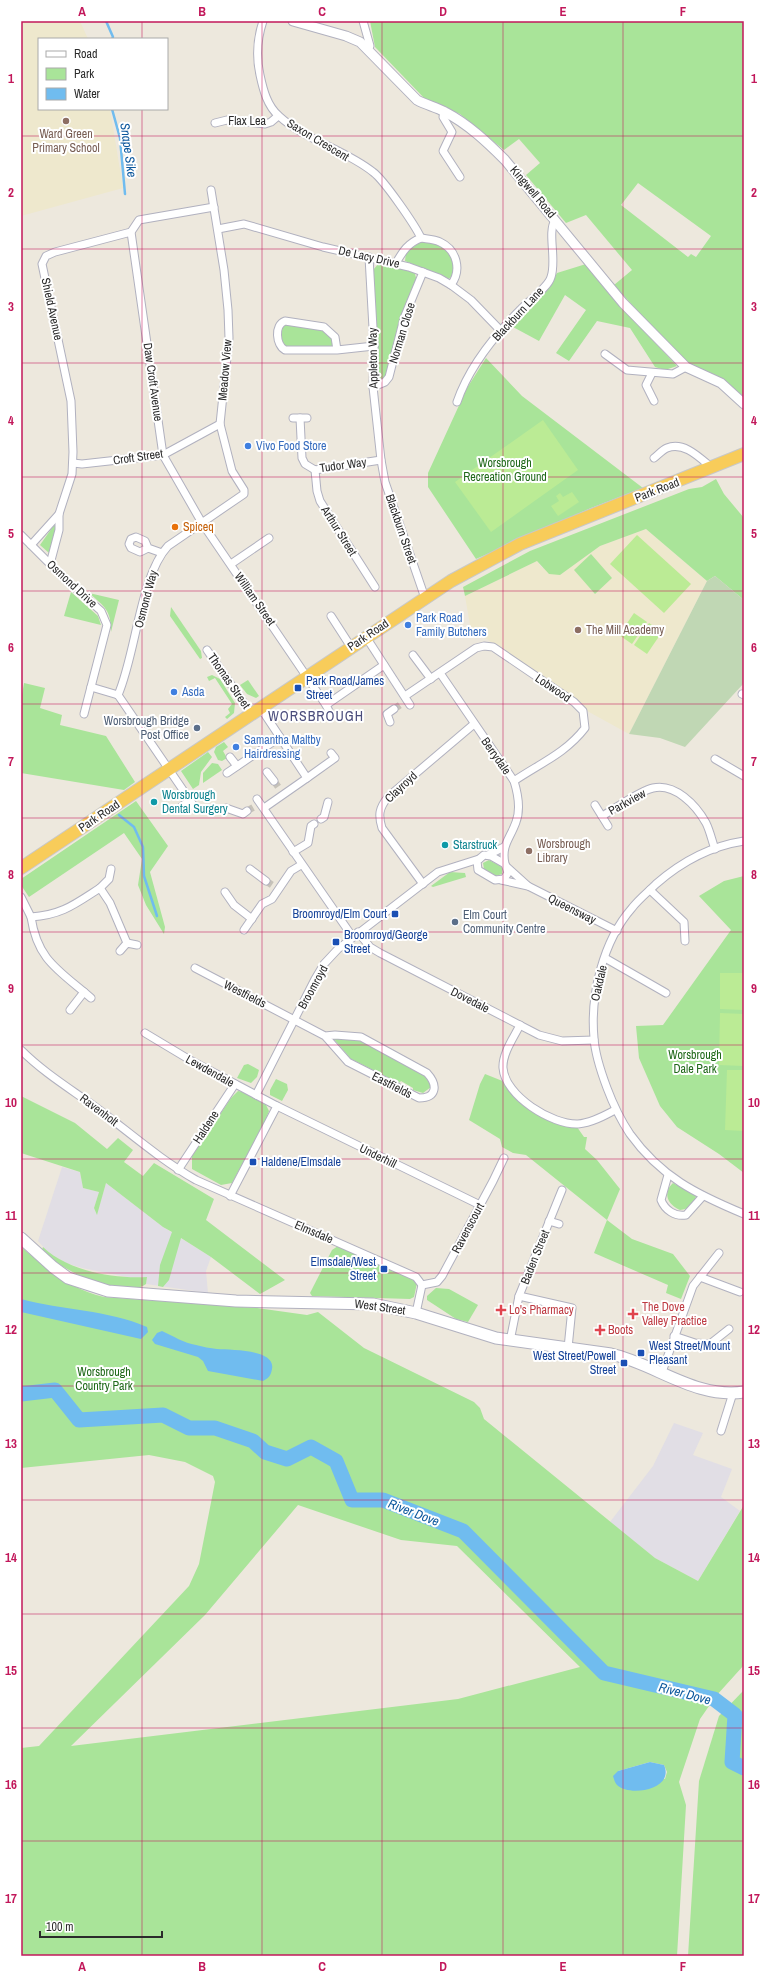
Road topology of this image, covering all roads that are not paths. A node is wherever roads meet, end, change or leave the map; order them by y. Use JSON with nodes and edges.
{"nodes":[{"id":1,"x":263,"y":21,"type":"edge"},
{"id":2,"x":293,"y":21,"type":"edge"},
{"id":3,"x":363,"y":21,"type":"edge"},
{"id":4,"x":368,"y":49,"type":"junction"},
{"id":5,"x":444,"y":111,"type":"junction"},
{"id":6,"x":278,"y":116,"type":"junction"},
{"id":7,"x":215,"y":123,"type":"dead end"},
{"id":8,"x":460,"y":177,"type":"dead end"},
{"id":9,"x":211,"y":190,"type":"dead end"},
{"id":10,"x":214,"y":207,"type":"junction"},
{"id":11,"x":555,"y":220,"type":"junction"},
{"id":12,"x":218,"y":229,"type":"junction"},
{"id":13,"x":131,"y":232,"type":"junction"},
{"id":14,"x":421,"y":238,"type":"junction"},
{"id":15,"x":369,"y":257,"type":"junction"},
{"id":16,"x":396,"y":263,"type":"junction"},
{"id":17,"x":423,"y":272,"type":"junction"},
{"id":18,"x":451,"y":285,"type":"junction"},
{"id":19,"x":501,"y":331,"type":"junction"},
{"id":20,"x":374,"y":346,"type":"junction"},
{"id":21,"x":337,"y":350,"type":"junction"},
{"id":22,"x":605,"y":354,"type":"dead end"},
{"id":23,"x":686,"y":367,"type":"junction"},
{"id":24,"x":652,"y":372,"type":"junction"},
{"id":25,"x":373,"y":387,"type":"junction"},
{"id":26,"x":654,"y":401,"type":"dead end"},
{"id":27,"x":456,"y":402,"type":"dead end"},
{"id":28,"x":744,"y":404,"type":"edge"},
{"id":29,"x":300,"y":418,"type":"dead end"},
{"id":30,"x":220,"y":424,"type":"junction"},
{"id":31,"x":744,"y":454,"type":"edge"},
{"id":32,"x":163,"y":456,"type":"junction"},
{"id":33,"x":654,"y":458,"type":"dead end"},
{"id":34,"x":381,"y":460,"type":"junction"},
{"id":35,"x":73,"y":463,"type":"junction"},
{"id":36,"x":712,"y":468,"type":"junction"},
{"id":37,"x":315,"y":470,"type":"junction"},
{"id":38,"x":59,"y":514,"type":"junction"},
{"id":39,"x":202,"y":523,"type":"junction"},
{"id":40,"x":21,"y":535,"type":"edge"},
{"id":41,"x":269,"y":538,"type":"dead end"},
{"id":42,"x":31,"y":545,"type":"junction"},
{"id":43,"x":148,"y":548,"type":"dead end"},
{"id":44,"x":162,"y":553,"type":"junction"},
{"id":45,"x":50,"y":564,"type":"junction"},
{"id":46,"x":231,"y":564,"type":"junction"},
{"id":47,"x":375,"y":587,"type":"dead end"},
{"id":48,"x":425,"y":598,"type":"junction"},
{"id":49,"x":331,"y":616,"type":"dead end"},
{"id":50,"x":366,"y":637,"type":"junction"},
{"id":51,"x":351,"y":647,"type":"junction"},
{"id":52,"x":207,"y":650,"type":"dead end"},
{"id":53,"x":413,"y":655,"type":"dead end"},
{"id":54,"x":384,"y":665,"type":"junction"},
{"id":55,"x":440,"y":673,"type":"junction"},
{"id":56,"x":307,"y":676,"type":"junction"},
{"id":57,"x":431,"y":679,"type":"junction"},
{"id":58,"x":91,"y":687,"type":"junction"},
{"id":59,"x":118,"y":695,"type":"junction"},
{"id":60,"x":403,"y":703,"type":"junction"},
{"id":61,"x":326,"y":705,"type":"junction"},
{"id":62,"x":255,"y":710,"type":"junction"},
{"id":63,"x":84,"y":714,"type":"dead end"},
{"id":64,"x":331,"y":715,"type":"dead end"},
{"id":65,"x":390,"y":722,"type":"dead end"},
{"id":66,"x":474,"y":724,"type":"junction"},
{"id":67,"x":280,"y":737,"type":"junction"},
{"id":68,"x":331,"y":753,"type":"dead end"},
{"id":69,"x":230,"y":757,"type":"dead end"},
{"id":70,"x":715,"y":759,"type":"dead end"},
{"id":71,"x":237,"y":766,"type":"junction"},
{"id":72,"x":170,"y":769,"type":"junction"},
{"id":73,"x":227,"y":772,"type":"dead end"},
{"id":74,"x":267,"y":772,"type":"dead end"},
{"id":75,"x":744,"y":776,"type":"edge"},
{"id":76,"x":307,"y":778,"type":"junction"},
{"id":77,"x":274,"y":781,"type":"tunnel mouth"},
{"id":78,"x":514,"y":781,"type":"junction"},
{"id":79,"x":279,"y":788,"type":"tunnel mouth"},
{"id":80,"x":284,"y":794,"type":"junction"},
{"id":81,"x":190,"y":800,"type":"junction"},
{"id":82,"x":328,"y":802,"type":"dead end"},
{"id":83,"x":595,"y":805,"type":"dead end"},
{"id":84,"x":182,"y":806,"type":"dead end"},
{"id":85,"x":196,"y":808,"type":"dead end"},
{"id":86,"x":226,"y":808,"type":"dead end"},
{"id":87,"x":247,"y":812,"type":"tunnel mouth"},
{"id":88,"x":602,"y":816,"type":"junction"},
{"id":89,"x":321,"y":819,"type":"dead end"},
{"id":90,"x":314,"y":824,"type":"dead end"},
{"id":91,"x":608,"y":826,"type":"dead end"},
{"id":92,"x":744,"y":841,"type":"edge"},
{"id":93,"x":504,"y":847,"type":"junction"},
{"id":94,"x":715,"y":849,"type":"junction"},
{"id":95,"x":293,"y":852,"type":"junction"},
{"id":96,"x":488,"y":855,"type":"junction"},
{"id":97,"x":479,"y":859,"type":"junction"},
{"id":98,"x":301,"y":865,"type":"junction"},
{"id":99,"x":506,"y":865,"type":"junction"},
{"id":100,"x":458,"y":866,"type":"junction"},
{"id":101,"x":21,"y":868,"type":"edge"},
{"id":102,"x":111,"y":869,"type":"dead end"},
{"id":103,"x":250,"y":869,"type":"dead end"},
{"id":104,"x":478,"y":870,"type":"junction"},
{"id":105,"x":501,"y":880,"type":"junction"},
{"id":106,"x":423,"y":884,"type":"junction"},
{"id":107,"x":528,"y":886,"type":"junction"},
{"id":108,"x":100,"y":888,"type":"junction"},
{"id":109,"x":279,"y":889,"type":"junction"},
{"id":110,"x":650,"y":890,"type":"junction"},
{"id":111,"x":225,"y":892,"type":"dead end"},
{"id":112,"x":21,"y":897,"type":"edge"},
{"id":113,"x":31,"y":917,"type":"junction"},
{"id":114,"x":252,"y":919,"type":"junction"},
{"id":115,"x":244,"y":930,"type":"dead end"},
{"id":116,"x":617,"y":931,"type":"junction"},
{"id":117,"x":355,"y":934,"type":"junction"},
{"id":118,"x":685,"y":941,"type":"dead end"},
{"id":119,"x":127,"y":943,"type":"junction"},
{"id":120,"x":137,"y":945,"type":"dead end"},
{"id":121,"x":120,"y":951,"type":"dead end"},
{"id":122,"x":605,"y":958,"type":"junction"},
{"id":123,"x":195,"y":968,"type":"dead end"},
{"id":124,"x":84,"y":992,"type":"junction"},
{"id":125,"x":666,"y":993,"type":"dead end"},
{"id":126,"x":91,"y":998,"type":"dead end"},
{"id":127,"x":70,"y":1010,"type":"dead end"},
{"id":128,"x":295,"y":1020,"type":"junction"},
{"id":129,"x":520,"y":1025,"type":"junction"},
{"id":130,"x":145,"y":1033,"type":"dead end"},
{"id":131,"x":325,"y":1036,"type":"junction"},
{"id":132,"x":594,"y":1040,"type":"junction"},
{"id":133,"x":21,"y":1050,"type":"edge"},
{"id":134,"x":235,"y":1084,"type":"junction"},
{"id":135,"x":256,"y":1095,"type":"junction"},
{"id":136,"x":277,"y":1106,"type":"junction"},
{"id":137,"x":615,"y":1110,"type":"junction"},
{"id":138,"x":504,"y":1158,"type":"dead end"},
{"id":139,"x":178,"y":1170,"type":"junction"},
{"id":140,"x":668,"y":1175,"type":"junction"},
{"id":141,"x":562,"y":1190,"type":"dead end"},
{"id":142,"x":230,"y":1196,"type":"junction"},
{"id":143,"x":703,"y":1196,"type":"junction"},
{"id":144,"x":480,"y":1205,"type":"junction"},
{"id":145,"x":744,"y":1214,"type":"edge"},
{"id":146,"x":549,"y":1221,"type":"junction"},
{"id":147,"x":559,"y":1224,"type":"dead end"},
{"id":148,"x":21,"y":1238,"type":"edge"},
{"id":149,"x":719,"y":1253,"type":"dead end"},
{"id":150,"x":700,"y":1277,"type":"junction"},
{"id":151,"x":422,"y":1285,"type":"junction"},
{"id":152,"x":740,"y":1292,"type":"dead end"},
{"id":153,"x":519,"y":1296,"type":"junction"},
{"id":154,"x":416,"y":1313,"type":"junction"},
{"id":155,"x":729,"y":1329,"type":"dead end"},
{"id":156,"x":674,"y":1336,"type":"junction"},
{"id":157,"x":510,"y":1341,"type":"junction"},
{"id":158,"x":568,"y":1348,"type":"junction"},
{"id":159,"x":662,"y":1372,"type":"junction"},
{"id":160,"x":739,"y":1392,"type":"edge"},
{"id":161,"x":721,"y":1431,"type":"dead end"}],
"edges":[{"from":1,"to":6,"type":"street","name":"Saxon Crescent"},
{"from":2,"to":4,"type":"street","name":"Kingwell Road"},
{"from":3,"to":4,"type":"street"},
{"from":4,"to":5,"type":"street","name":"Kingwell Road"},
{"from":5,"to":8,"type":"street"},
{"from":5,"to":11,"type":"street","name":"Kingwell Road"},
{"from":6,"to":7,"type":"street","name":"Flax Lea"},
{"from":6,"to":14,"type":"street","name":"Saxon Crescent"},
{"from":9,"to":10,"type":"street","name":"Meadow View"},
{"from":10,"to":12,"type":"street","name":"Meadow View"},
{"from":10,"to":13,"type":"street","name":"Shield Avenue"},
{"from":11,"to":19,"type":"street","name":"Blackburn Lane"},
{"from":11,"to":23,"type":"street","name":"Kingwell Road"},
{"from":12,"to":15,"type":"street","name":"De Lacy Drive"},
{"from":12,"to":30,"type":"street","name":"Meadow View"},
{"from":13,"to":32,"type":"street","name":"Daw Croft Avenue"},
{"from":13,"to":35,"type":"street","name":"Shield Avenue"},
{"from":14,"to":16,"type":"street"},
{"from":14,"to":18,"type":"street"},
{"from":15,"to":16,"type":"street","name":"De Lacy Drive"},
{"from":15,"to":20,"type":"street","name":"Appleton Way"},
{"from":16,"to":17,"type":"street","name":"De Lacy Drive"},
{"from":17,"to":18,"type":"street","name":"De Lacy Drive"},
{"from":17,"to":25,"type":"street","name":"Norman Close"},
{"from":18,"to":19,"type":"street","name":"De Lacy Drive"},
{"from":19,"to":27,"type":"street","name":"Blackburn Lane"},
{"from":20,"to":21,"type":"street"},
{"from":20,"to":25,"type":"street","name":"Appleton Way"},
{"from":21,"to":21,"type":"street"},
{"from":22,"to":24,"type":"street"},
{"from":23,"to":24,"type":"street"},
{"from":23,"to":28,"type":"street","name":"Kingwell Road"},
{"from":24,"to":26,"type":"street"},
{"from":25,"to":34,"type":"street","name":"Appleton Way"},
{"from":29,"to":37,"type":"street","name":"Tudor Way"},
{"from":30,"to":32,"type":"street","name":"Croft Street"},
{"from":30,"to":39,"type":"street","name":"Meadow View"},
{"from":31,"to":36,"type":"highway","name":"Park Road"},
{"from":32,"to":35,"type":"street","name":"Croft Street"},
{"from":32,"to":39,"type":"street","name":"Daw Croft Avenue"},
{"from":33,"to":36,"type":"street"},
{"from":34,"to":37,"type":"street","name":"Tudor Way"},
{"from":34,"to":48,"type":"street","name":"Blackburn Street"},
{"from":35,"to":38,"type":"street","name":"Shield Avenue"},
{"from":36,"to":48,"type":"highway","name":"Park Road"},
{"from":37,"to":47,"type":"street","name":"Arthur Street"},
{"from":38,"to":42,"type":"street","name":"Shield Avenue"},
{"from":38,"to":45,"type":"street","name":"Shield Avenue"},
{"from":39,"to":44,"type":"street","name":"Osmond Way"},
{"from":39,"to":46,"type":"street","name":"William Street"},
{"from":40,"to":42,"type":"street","name":"Osmond Drive"},
{"from":41,"to":46,"type":"street"},
{"from":42,"to":45,"type":"street","name":"Osmond Drive"},
{"from":43,"to":44,"type":"street"},
{"from":44,"to":59,"type":"street","name":"Osmond Way"},
{"from":45,"to":58,"type":"street","name":"Osmond Drive"},
{"from":46,"to":56,"type":"street","name":"William Street"},
{"from":48,"to":50,"type":"highway","name":"Park Road"},
{"from":49,"to":51,"type":"street"},
{"from":50,"to":51,"type":"highway","name":"Park Road"},
{"from":50,"to":54,"type":"street"},
{"from":51,"to":56,"type":"highway","name":"Park Road"},
{"from":52,"to":62,"type":"street","name":"Thomas Street"},
{"from":53,"to":57,"type":"street"},
{"from":54,"to":60,"type":"street"},
{"from":54,"to":61,"type":"street"},
{"from":55,"to":57,"type":"street","name":"Lobwood"},
{"from":55,"to":66,"type":"street","name":"Berrydale"},
{"from":55,"to":78,"type":"street","name":"Lobwood"},
{"from":56,"to":61,"type":"street","name":"William Street"},
{"from":56,"to":62,"type":"highway","name":"Park Road"},
{"from":57,"to":60,"type":"street","name":"Lobwood"},
{"from":58,"to":59,"type":"street"},
{"from":58,"to":63,"type":"street","name":"Osmond Drive"},
{"from":59,"to":72,"type":"street"},
{"from":60,"to":65,"type":"street"},
{"from":61,"to":64,"type":"street","name":"William Street"},
{"from":62,"to":67,"type":"street","name":"Thomas Street"},
{"from":62,"to":72,"type":"highway","name":"Park Road"},
{"from":66,"to":78,"type":"street","name":"Berrydale"},
{"from":66,"to":106,"type":"street","name":"Clayroyd"},
{"from":67,"to":71,"type":"street"},
{"from":67,"to":76,"type":"street","name":"Thomas Street"},
{"from":68,"to":76,"type":"street"},
{"from":69,"to":71,"type":"street"},
{"from":70,"to":75,"type":"street"},
{"from":71,"to":73,"type":"street"},
{"from":72,"to":81,"type":"street"},
{"from":72,"to":101,"type":"highway","name":"Park Road"},
{"from":74,"to":77,"type":"street"},
{"from":76,"to":80,"type":"street"},
{"from":78,"to":93,"type":"street","name":"Berrydale"},
{"from":79,"to":80,"type":"street"},
{"from":80,"to":95,"type":"street","name":"Dovedale"},
{"from":81,"to":84,"type":"street"},
{"from":81,"to":85,"type":"street"},
{"from":82,"to":89,"type":"street"},
{"from":83,"to":88,"type":"street","name":"Parkview"},
{"from":86,"to":87,"type":"street"},
{"from":88,"to":91,"type":"street","name":"Parkview"},
{"from":88,"to":94,"type":"street","name":"Parkview"},
{"from":90,"to":95,"type":"street"},
{"from":92,"to":94,"type":"street","name":"Oakdale"},
{"from":93,"to":96,"type":"street"},
{"from":93,"to":99,"type":"street","name":"Berrydale"},
{"from":94,"to":110,"type":"street","name":"Oakdale"},
{"from":95,"to":98,"type":"street","name":"Dovedale"},
{"from":96,"to":97,"type":"street"},
{"from":96,"to":99,"type":"street","name":"Queensway"},
{"from":97,"to":100,"type":"street","name":"Broomroyd"},
{"from":97,"to":104,"type":"street"},
{"from":98,"to":109,"type":"street"},
{"from":98,"to":117,"type":"street","name":"Dovedale"},
{"from":99,"to":105,"type":"street"},
{"from":99,"to":107,"type":"street","name":"Queensway"},
{"from":100,"to":104,"type":"street"},
{"from":100,"to":106,"type":"street","name":"Broomroyd"},
{"from":102,"to":108,"type":"street"},
{"from":103,"to":109,"type":"street"},
{"from":104,"to":105,"type":"street","name":"Queensway"},
{"from":105,"to":107,"type":"street","name":"Queensway"},
{"from":106,"to":117,"type":"street","name":"Broomroyd"},
{"from":107,"to":116,"type":"street","name":"Queensway"},
{"from":108,"to":113,"type":"street"},
{"from":108,"to":119,"type":"street"},
{"from":109,"to":114,"type":"street"},
{"from":110,"to":116,"type":"street","name":"Oakdale"},
{"from":110,"to":118,"type":"street"},
{"from":111,"to":114,"type":"street"},
{"from":112,"to":113,"type":"street"},
{"from":113,"to":124,"type":"street"},
{"from":114,"to":115,"type":"street"},
{"from":116,"to":122,"type":"street","name":"Oakdale"},
{"from":117,"to":128,"type":"street","name":"Broomroyd"},
{"from":117,"to":129,"type":"street","name":"Dovedale"},
{"from":119,"to":120,"type":"street"},
{"from":119,"to":121,"type":"street"},
{"from":122,"to":125,"type":"street"},
{"from":122,"to":132,"type":"street","name":"Oakdale"},
{"from":123,"to":128,"type":"street","name":"Westfields"},
{"from":124,"to":126,"type":"street"},
{"from":124,"to":127,"type":"street"},
{"from":128,"to":131,"type":"street","name":"Eastfields"},
{"from":128,"to":135,"type":"street","name":"Broomroyd"},
{"from":129,"to":132,"type":"street","name":"Dovedale"},
{"from":129,"to":137,"type":"street"},
{"from":130,"to":134,"type":"street","name":"Lewdendale"},
{"from":131,"to":131,"type":"street","name":"Eastfields"},
{"from":132,"to":137,"type":"street","name":"Oakdale"},
{"from":133,"to":139,"type":"street","name":"Ravenholt"},
{"from":134,"to":135,"type":"street","name":"Lewdendale"},
{"from":134,"to":139,"type":"street","name":"Haldene"},
{"from":135,"to":136,"type":"street","name":"Lewdendale"},
{"from":136,"to":142,"type":"street"},
{"from":136,"to":144,"type":"street","name":"Underhill"},
{"from":137,"to":140,"type":"street","name":"Oakdale"},
{"from":138,"to":144,"type":"street","name":"Ravenscourt"},
{"from":139,"to":142,"type":"street","name":"Elmsdale"},
{"from":140,"to":143,"type":"street","name":"Oakdale"},
{"from":140,"to":143,"type":"street"},
{"from":141,"to":146,"type":"street","name":"Baden Street"},
{"from":142,"to":151,"type":"street","name":"Elmsdale"},
{"from":143,"to":145,"type":"street","name":"Oakdale"},
{"from":144,"to":151,"type":"street","name":"Ravenscourt"},
{"from":146,"to":147,"type":"street","name":"Baden Street"},
{"from":146,"to":153,"type":"street","name":"Baden Street"},
{"from":148,"to":154,"type":"main road","name":"West Street"},
{"from":149,"to":150,"type":"street"},
{"from":150,"to":152,"type":"street"},
{"from":150,"to":156,"type":"street"},
{"from":151,"to":154,"type":"street"},
{"from":153,"to":157,"type":"street","name":"Baden Street"},
{"from":153,"to":158,"type":"street"},
{"from":154,"to":157,"type":"main road","name":"West Street"},
{"from":155,"to":156,"type":"street"},
{"from":156,"to":159,"type":"street"},
{"from":157,"to":158,"type":"main road","name":"West Street"},
{"from":158,"to":159,"type":"main road","name":"West Street"},
{"from":159,"to":160,"type":"main road","name":"West Street"},
{"from":160,"to":161,"type":"street"}]}
